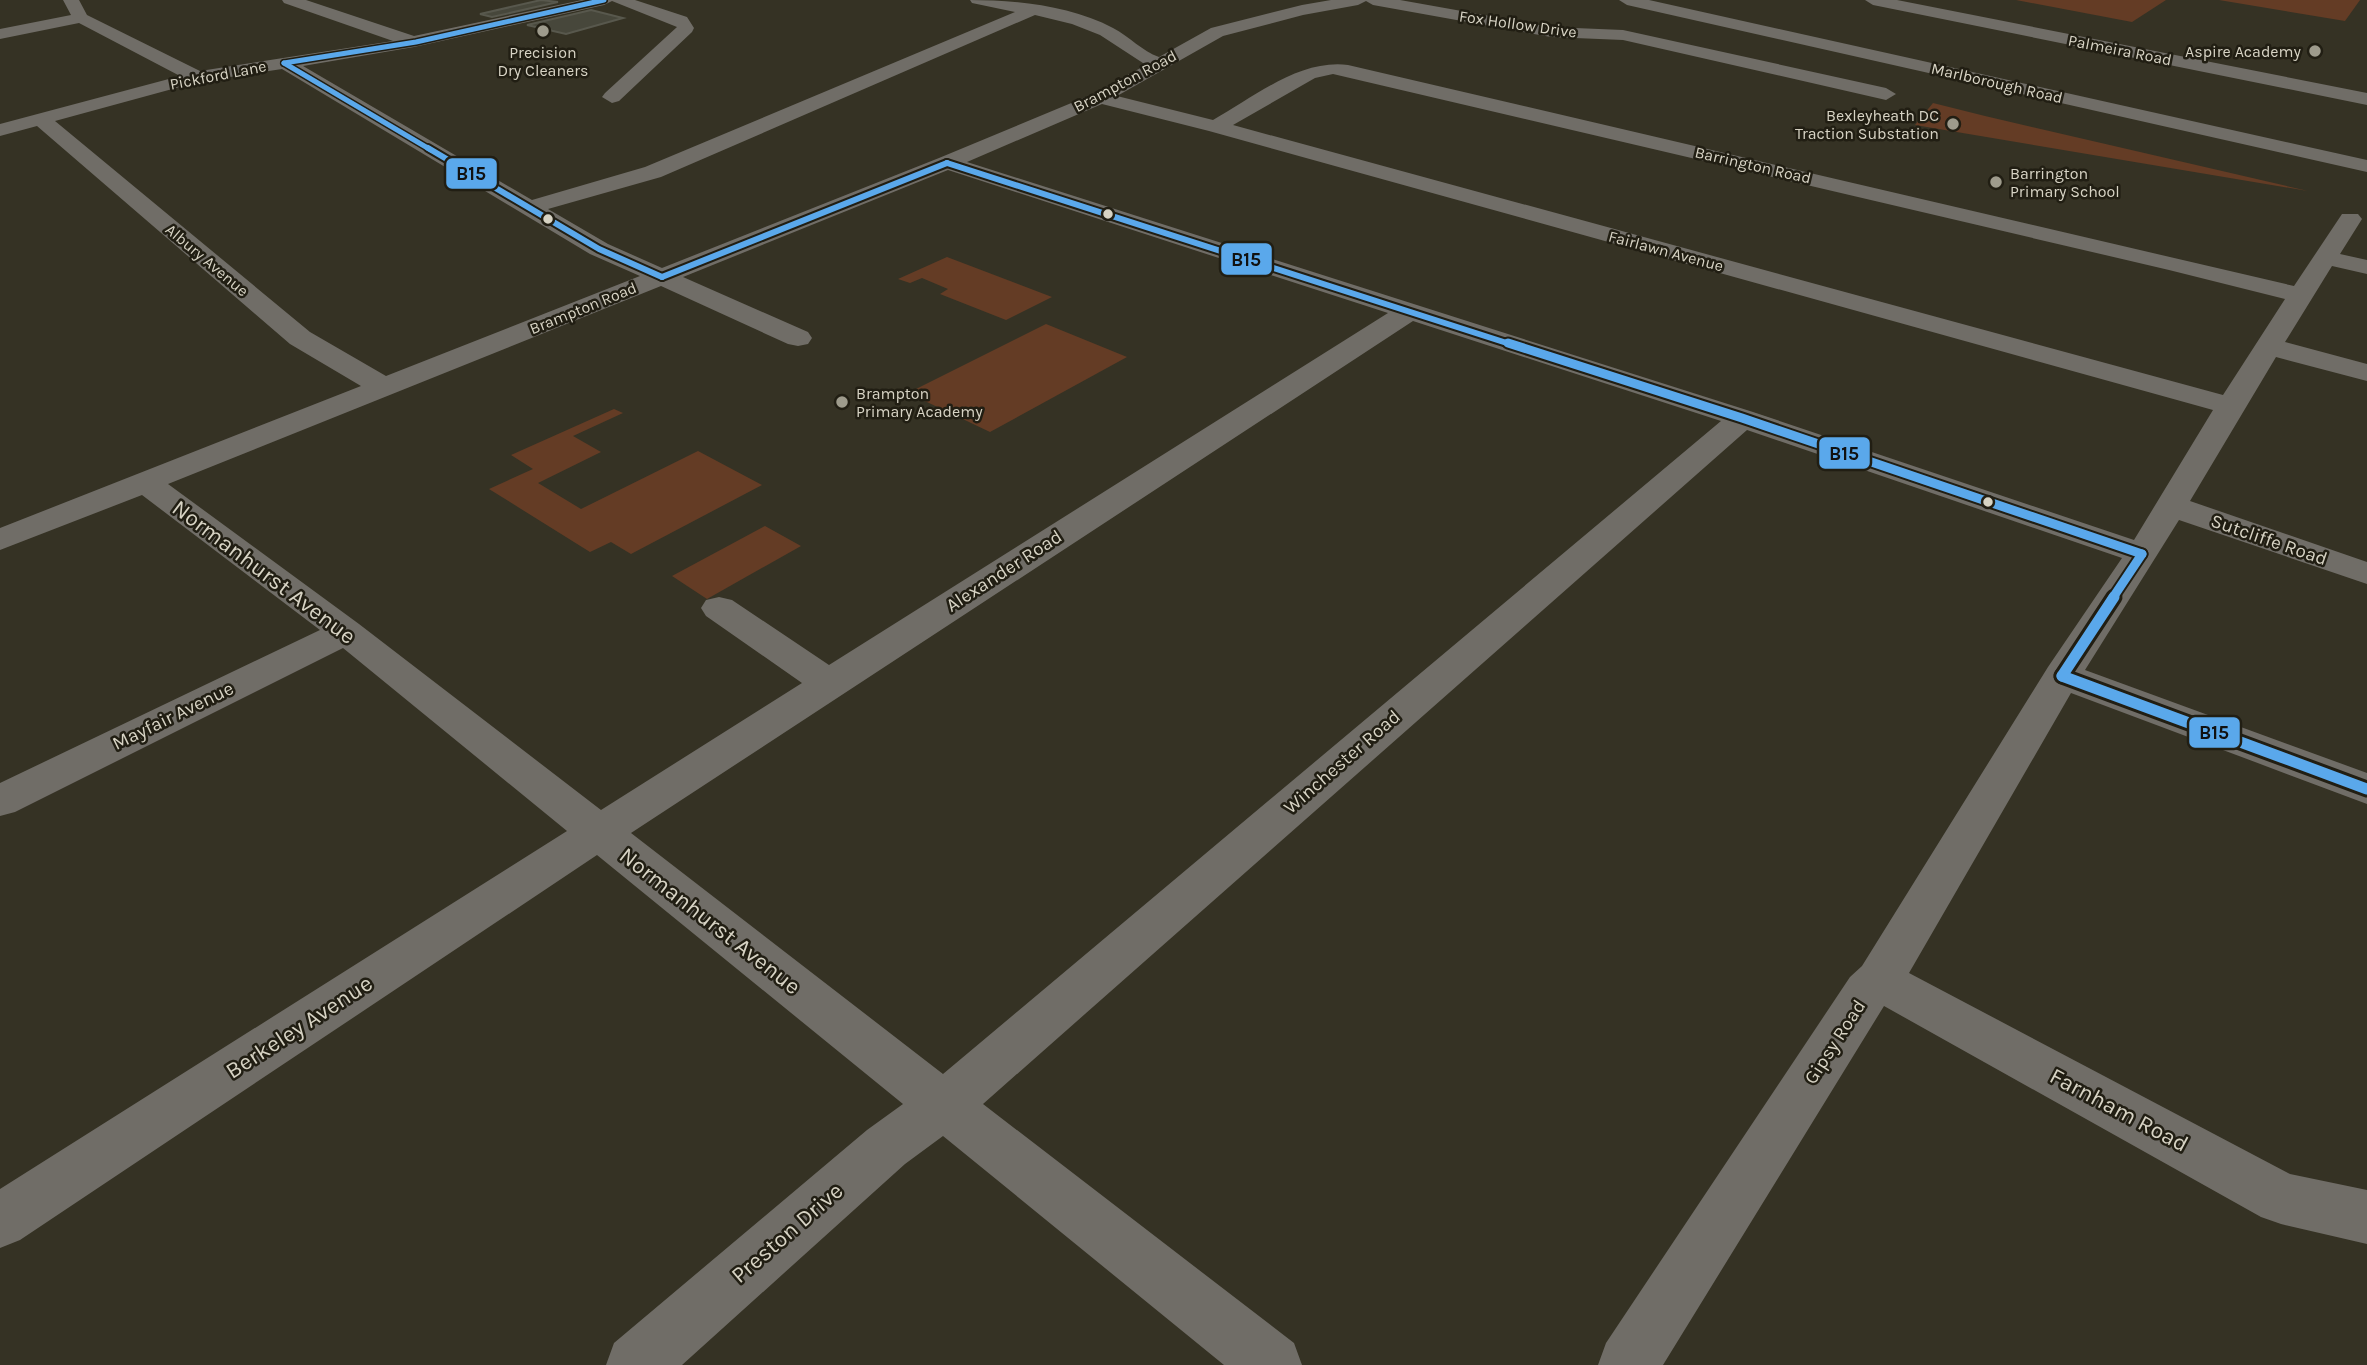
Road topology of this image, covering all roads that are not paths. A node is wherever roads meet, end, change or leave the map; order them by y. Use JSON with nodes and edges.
{"nodes":[{"id":1,"x":71,"y":0,"type":"edge"},
{"id":2,"x":290,"y":0,"type":"edge"},
{"id":3,"x":620,"y":0,"type":"edge"},
{"id":4,"x":978,"y":0,"type":"edge"},
{"id":5,"x":1358,"y":0,"type":"edge"},
{"id":6,"x":1373,"y":0,"type":"edge"},
{"id":7,"x":1627,"y":0,"type":"edge"},
{"id":8,"x":1873,"y":0,"type":"edge"},
{"id":9,"x":593,"y":1,"type":"edge"},
{"id":10,"x":1309,"y":5,"type":"edge"},
{"id":11,"x":1268,"y":6,"type":"dead end"},
{"id":12,"x":1031,"y":11,"type":"junction"},
{"id":13,"x":81,"y":18,"type":"junction"},
{"id":14,"x":0,"y":34,"type":"edge"},
{"id":15,"x":1623,"y":35,"type":"junction"},
{"id":16,"x":416,"y":42,"type":"junction"},
{"id":17,"x":1703,"y":52,"type":"junction"},
{"id":18,"x":1595,"y":54,"type":"dead end"},
{"id":19,"x":284,"y":63,"type":"junction"},
{"id":20,"x":1161,"y":63,"type":"junction"},
{"id":21,"x":1687,"y":66,"type":"dead end"},
{"id":22,"x":1806,"y":76,"type":"junction"},
{"id":23,"x":197,"y":77,"type":"junction"},
{"id":24,"x":1791,"y":93,"type":"dead end"},
{"id":25,"x":1886,"y":94,"type":"dead end"},
{"id":26,"x":612,"y":97,"type":"dead end"},
{"id":27,"x":1100,"y":98,"type":"junction"},
{"id":28,"x":2367,"y":99,"type":"edge"},
{"id":29,"x":40,"y":119,"type":"junction"},
{"id":30,"x":1216,"y":127,"type":"junction"},
{"id":31,"x":0,"y":130,"type":"edge"},
{"id":32,"x":947,"y":163,"type":"junction"},
{"id":33,"x":2367,"y":166,"type":"edge"},
{"id":34,"x":531,"y":207,"type":"junction"},
{"id":35,"x":2350,"y":219,"type":"dead end"},
{"id":36,"x":2327,"y":258,"type":"junction"},
{"id":37,"x":2367,"y":267,"type":"edge"},
{"id":38,"x":662,"y":277,"type":"junction"},
{"id":39,"x":2300,"y":295,"type":"junction"},
{"id":40,"x":1410,"y":312,"type":"junction"},
{"id":41,"x":798,"y":338,"type":"dead end"},
{"id":42,"x":2267,"y":346,"type":"junction"},
{"id":43,"x":2367,"y":373,"type":"edge"},
{"id":44,"x":383,"y":387,"type":"junction"},
{"id":45,"x":2230,"y":406,"type":"junction"},
{"id":46,"x":1742,"y":418,"type":"junction"},
{"id":47,"x":145,"y":482,"type":"junction"},
{"id":48,"x":2171,"y":506,"type":"junction"},
{"id":49,"x":0,"y":540,"type":"edge"},
{"id":50,"x":2142,"y":554,"type":"junction"},
{"id":51,"x":2367,"y":574,"type":"edge"},
{"id":52,"x":719,"y":608,"type":"dead end"},
{"id":53,"x":345,"y":632,"type":"junction"},
{"id":54,"x":2062,"y":676,"type":"junction"},
{"id":55,"x":829,"y":683,"type":"junction"},
{"id":56,"x":2367,"y":789,"type":"edge"},
{"id":57,"x":0,"y":801,"type":"edge"},
{"id":58,"x":598,"y":833,"type":"junction"},
{"id":59,"x":1879,"y":980,"type":"junction"},
{"id":60,"x":943,"y":1106,"type":"junction"},
{"id":61,"x":2367,"y":1217,"type":"edge"},
{"id":62,"x":0,"y":1221,"type":"edge"},
{"id":63,"x":636,"y":1365,"type":"edge"},
{"id":64,"x":1272,"y":1365,"type":"edge"},
{"id":65,"x":1628,"y":1365,"type":"edge"}],
"edges":[{"from":1,"to":13,"type":"street"},
{"from":2,"to":16,"type":"street"},
{"from":3,"to":26,"type":"street"},
{"from":4,"to":12,"type":"street"},
{"from":5,"to":10,"type":"street","name":"Brampton Road"},
{"from":6,"to":15,"type":"street","name":"Fox Hollow Drive"},
{"from":7,"to":33,"type":"street","name":"Marlborough Road"},
{"from":8,"to":28,"type":"street","name":"Palmeira Road"},
{"from":9,"to":16,"type":"street","name":"Pickford Lane"},
{"from":10,"to":11,"type":"street","name":"Brampton Road"},
{"from":10,"to":20,"type":"street","name":"Brampton Road"},
{"from":12,"to":20,"type":"street"},
{"from":12,"to":34,"type":"street"},
{"from":13,"to":14,"type":"street"},
{"from":13,"to":23,"type":"street"},
{"from":15,"to":17,"type":"street","name":"Fox Hollow Drive"},
{"from":15,"to":18,"type":"street","name":"Fox Hollow Drive"},
{"from":16,"to":19,"type":"street","name":"Pickford Lane"},
{"from":17,"to":21,"type":"street"},
{"from":17,"to":22,"type":"street","name":"Fox Hollow Drive"},
{"from":19,"to":23,"type":"street","name":"Pickford Lane"},
{"from":19,"to":34,"type":"street"},
{"from":20,"to":27,"type":"street","name":"Brampton Road"},
{"from":22,"to":24,"type":"street"},
{"from":22,"to":25,"type":"street","name":"Fox Hollow Drive"},
{"from":23,"to":29,"type":"street","name":"Pickford Lane"},
{"from":27,"to":30,"type":"street","name":"Fairlawn Avenue"},
{"from":27,"to":32,"type":"street","name":"Brampton Road"},
{"from":29,"to":31,"type":"street","name":"Pickford Lane"},
{"from":29,"to":44,"type":"street","name":"Albury Avenue"},
{"from":30,"to":39,"type":"street","name":"Barrington Road"},
{"from":30,"to":45,"type":"street","name":"Fairlawn Avenue"},
{"from":32,"to":38,"type":"street","name":"Brampton Road"},
{"from":32,"to":40,"type":"street"},
{"from":34,"to":38,"type":"street"},
{"from":35,"to":36,"type":"street","name":"Gipsy Road"},
{"from":36,"to":37,"type":"street"},
{"from":36,"to":39,"type":"street","name":"Gipsy Road"},
{"from":38,"to":41,"type":"street"},
{"from":38,"to":44,"type":"street","name":"Brampton Road"},
{"from":39,"to":42,"type":"street","name":"Gipsy Road"},
{"from":40,"to":46,"type":"street"},
{"from":40,"to":55,"type":"street","name":"Alexander Road"},
{"from":42,"to":43,"type":"street"},
{"from":42,"to":45,"type":"street","name":"Gipsy Road"},
{"from":44,"to":47,"type":"street","name":"Brampton Road"},
{"from":45,"to":48,"type":"street","name":"Gipsy Road"},
{"from":46,"to":50,"type":"street"},
{"from":46,"to":60,"type":"street","name":"Winchester Road"},
{"from":47,"to":49,"type":"street","name":"Brampton Road"},
{"from":47,"to":53,"type":"street","name":"Normanhurst Avenue"},
{"from":48,"to":50,"type":"street","name":"Gipsy Road"},
{"from":48,"to":51,"type":"street","name":"Sutcliffe Road"},
{"from":50,"to":54,"type":"street","name":"Gipsy Road"},
{"from":52,"to":55,"type":"street"},
{"from":53,"to":57,"type":"street","name":"Mayfair Avenue"},
{"from":53,"to":58,"type":"street","name":"Normanhurst Avenue"},
{"from":54,"to":56,"type":"street"},
{"from":54,"to":59,"type":"street","name":"Gipsy Road"},
{"from":55,"to":58,"type":"street","name":"Alexander Road"},
{"from":58,"to":60,"type":"street","name":"Normanhurst Avenue"},
{"from":58,"to":62,"type":"street","name":"Berkeley Avenue"},
{"from":59,"to":61,"type":"street","name":"Farnham Road"},
{"from":59,"to":65,"type":"street","name":"Gipsy Road"},
{"from":60,"to":63,"type":"street","name":"Preston Drive"},
{"from":60,"to":64,"type":"street","name":"Normanhurst Avenue"}]}
